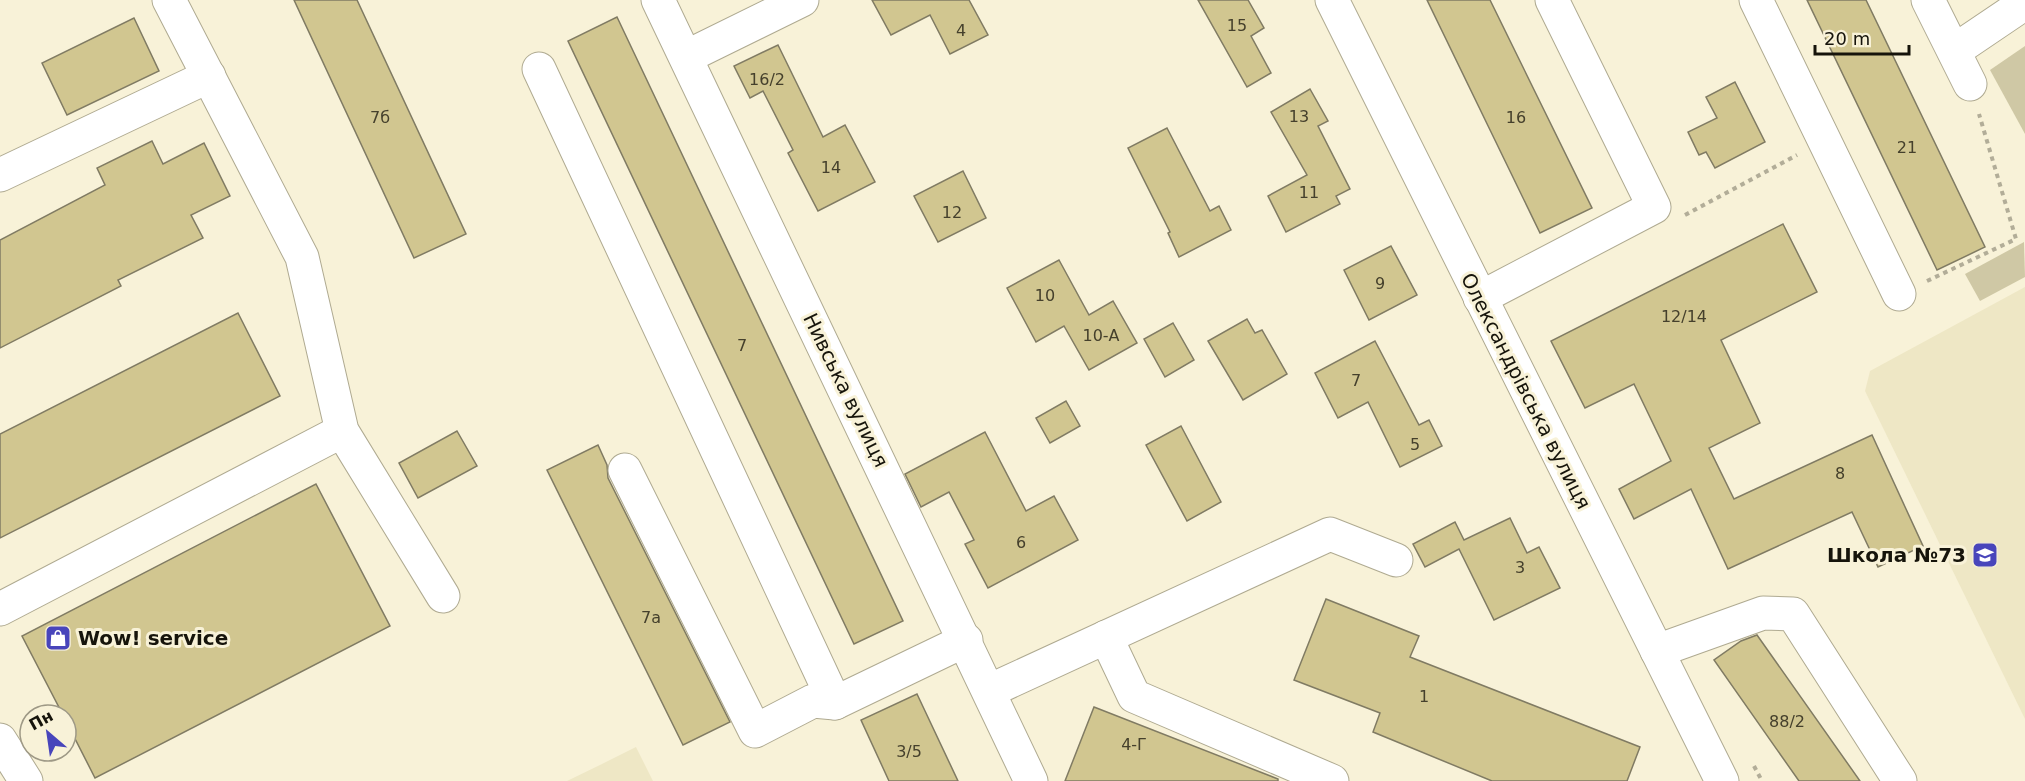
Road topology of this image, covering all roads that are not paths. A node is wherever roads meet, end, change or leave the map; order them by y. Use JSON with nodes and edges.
{"nodes":[{"id":1,"x":169,"y":0,"type":"edge"},
{"id":2,"x":658,"y":0,"type":"edge"},
{"id":3,"x":802,"y":0,"type":"edge"},
{"id":4,"x":1332,"y":0,"type":"edge"},
{"id":5,"x":1552,"y":0,"type":"edge"},
{"id":6,"x":1756,"y":0,"type":"edge"},
{"id":7,"x":1928,"y":0,"type":"edge"},
{"id":8,"x":2025,"y":3,"type":"edge"},
{"id":9,"x":1953,"y":51,"type":"junction"},
{"id":10,"x":686,"y":57,"type":"junction"},
{"id":11,"x":539,"y":69,"type":"dead end"},
{"id":12,"x":209,"y":76,"type":"junction"},
{"id":13,"x":1971,"y":84,"type":"road end"},
{"id":14,"x":0,"y":175,"type":"edge"},
{"id":15,"x":1899,"y":294,"type":"road end"},
{"id":16,"x":1480,"y":298,"type":"junction"},
{"id":17,"x":342,"y":431,"type":"junction"},
{"id":18,"x":625,"y":470,"type":"dead end"},
{"id":19,"x":1396,"y":560,"type":"dead end"},
{"id":20,"x":443,"y":596,"type":"dead end"},
{"id":21,"x":0,"y":609,"type":"edge"},
{"id":22,"x":1106,"y":638,"type":"junction"},
{"id":23,"x":966,"y":640,"type":"junction"},
{"id":24,"x":1657,"y":651,"type":"junction"},
{"id":25,"x":989,"y":691,"type":"junction"},
{"id":26,"x":835,"y":703,"type":"junction"},
{"id":27,"x":0,"y":740,"type":"edge"},
{"id":28,"x":26,"y":781,"type":"edge"},
{"id":29,"x":1031,"y":781,"type":"edge"},
{"id":30,"x":1332,"y":781,"type":"edge"},
{"id":31,"x":1722,"y":781,"type":"edge"},
{"id":32,"x":1900,"y":781,"type":"edge"}],
"edges":[{"from":1,"to":12,"type":"street"},
{"from":2,"to":10,"type":"street","name":"Нивська вулиця"},
{"from":3,"to":10,"type":"street"},
{"from":4,"to":16,"type":"street","name":"Олександрівська вулиця"},
{"from":5,"to":16,"type":"street"},
{"from":6,"to":15,"type":"street"},
{"from":7,"to":9,"type":"street"},
{"from":8,"to":9,"type":"street"},
{"from":9,"to":13,"type":"street"},
{"from":10,"to":23,"type":"street","name":"Нивська вулиця"},
{"from":11,"to":26,"type":"street"},
{"from":12,"to":14,"type":"street"},
{"from":12,"to":17,"type":"street"},
{"from":16,"to":24,"type":"street","name":"Олександрівська вулиця"},
{"from":17,"to":20,"type":"street"},
{"from":17,"to":21,"type":"street"},
{"from":18,"to":26,"type":"street"},
{"from":19,"to":22,"type":"street"},
{"from":22,"to":25,"type":"street"},
{"from":22,"to":30,"type":"street"},
{"from":23,"to":25,"type":"street","name":"Нивська вулиця"},
{"from":23,"to":26,"type":"street"},
{"from":24,"to":31,"type":"street","name":"Олександрівська вулиця"},
{"from":24,"to":32,"type":"street"},
{"from":25,"to":29,"type":"street","name":"Нивська вулиця"},
{"from":27,"to":28,"type":"street"}]}
